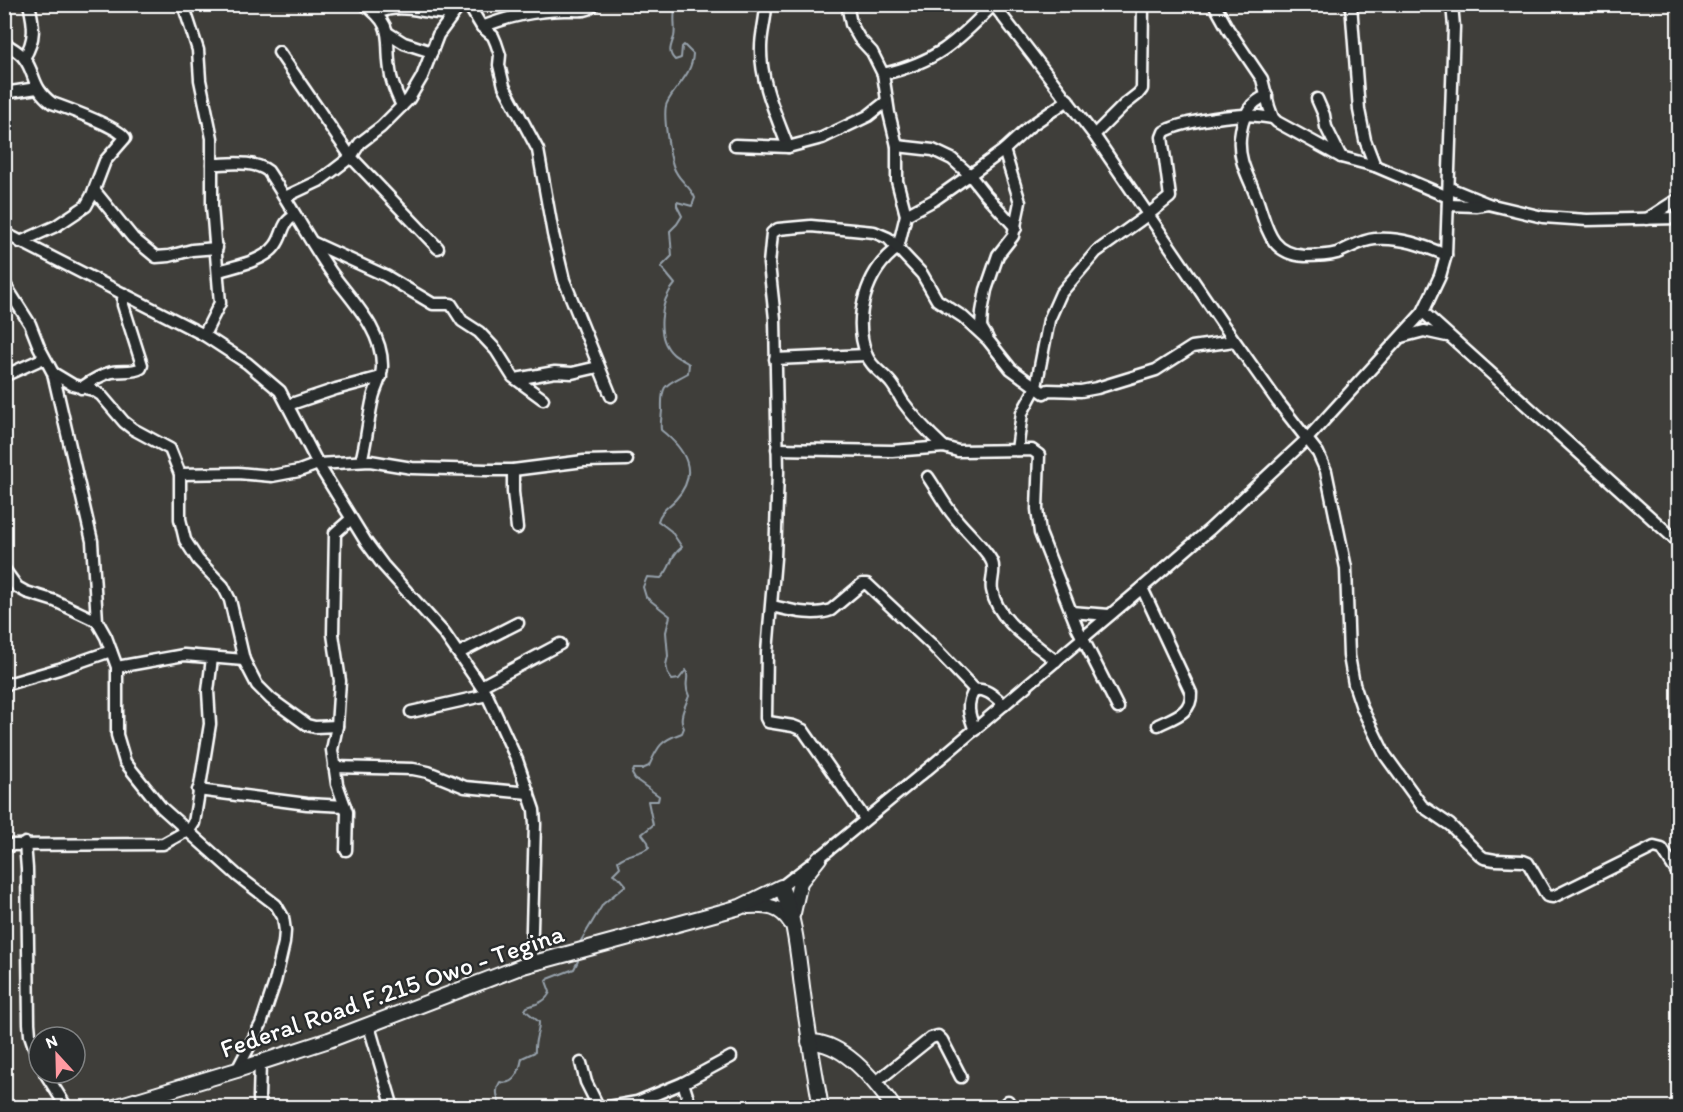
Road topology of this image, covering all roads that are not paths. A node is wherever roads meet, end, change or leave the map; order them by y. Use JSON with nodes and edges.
{"nodes":[{"id":1,"x":29,"y":4,"type":"edge"},
{"id":2,"x":183,"y":4,"type":"edge"},
{"id":3,"x":364,"y":4,"type":"edge"},
{"id":4,"x":468,"y":4,"type":"edge"},
{"id":5,"x":594,"y":4,"type":"edge"},
{"id":6,"x":766,"y":4,"type":"edge"},
{"id":7,"x":847,"y":4,"type":"edge"},
{"id":8,"x":1143,"y":4,"type":"edge"},
{"id":9,"x":1214,"y":4,"type":"edge"},
{"id":10,"x":1351,"y":4,"type":"edge"},
{"id":11,"x":1452,"y":4,"type":"edge"},
{"id":12,"x":994,"y":5,"type":"edge"},
{"id":13,"x":458,"y":8,"type":"edge"},
{"id":14,"x":520,"y":9,"type":"edge"},
{"id":15,"x":377,"y":14,"type":"junction"},
{"id":16,"x":482,"y":27,"type":"junction"},
{"id":17,"x":388,"y":33,"type":"junction"},
{"id":18,"x":4,"y":43,"type":"edge"},
{"id":19,"x":279,"y":52,"type":"dead end"},
{"id":20,"x":432,"y":52,"type":"junction"},
{"id":21,"x":24,"y":58,"type":"junction"},
{"id":22,"x":883,"y":74,"type":"junction"},
{"id":23,"x":37,"y":88,"type":"junction"},
{"id":24,"x":4,"y":93,"type":"edge"},
{"id":25,"x":1268,"y":96,"type":"junction"},
{"id":26,"x":1317,"y":99,"type":"dead end"},
{"id":27,"x":1068,"y":100,"type":"junction"},
{"id":28,"x":887,"y":101,"type":"junction"},
{"id":29,"x":402,"y":106,"type":"junction"},
{"id":30,"x":1246,"y":115,"type":"junction"},
{"id":31,"x":1273,"y":118,"type":"junction"},
{"id":32,"x":1095,"y":135,"type":"junction"},
{"id":33,"x":735,"y":145,"type":"dead end"},
{"id":34,"x":897,"y":146,"type":"junction"},
{"id":35,"x":788,"y":147,"type":"junction"},
{"id":36,"x":1004,"y":150,"type":"junction"},
{"id":37,"x":351,"y":156,"type":"junction"},
{"id":38,"x":1341,"y":157,"type":"junction"},
{"id":39,"x":212,"y":164,"type":"junction"},
{"id":40,"x":1375,"y":166,"type":"junction"},
{"id":41,"x":969,"y":174,"type":"junction"},
{"id":42,"x":94,"y":190,"type":"junction"},
{"id":43,"x":285,"y":197,"type":"junction"},
{"id":44,"x":1448,"y":197,"type":"junction"},
{"id":45,"x":1678,"y":199,"type":"edge"},
{"id":46,"x":1488,"y":204,"type":"junction"},
{"id":47,"x":1149,"y":214,"type":"junction"},
{"id":48,"x":906,"y":215,"type":"junction"},
{"id":49,"x":295,"y":216,"type":"junction"},
{"id":50,"x":1678,"y":218,"type":"edge"},
{"id":51,"x":1646,"y":219,"type":"junction"},
{"id":52,"x":1016,"y":228,"type":"junction"},
{"id":53,"x":4,"y":232,"type":"edge"},
{"id":54,"x":20,"y":242,"type":"junction"},
{"id":55,"x":314,"y":243,"type":"junction"},
{"id":56,"x":217,"y":248,"type":"junction"},
{"id":57,"x":438,"y":248,"type":"dead end"},
{"id":58,"x":898,"y":248,"type":"junction"},
{"id":59,"x":1446,"y":255,"type":"junction"},
{"id":60,"x":219,"y":271,"type":"junction"},
{"id":61,"x":4,"y":283,"type":"edge"},
{"id":62,"x":125,"y":294,"type":"junction"},
{"id":63,"x":1423,"y":312,"type":"junction"},
{"id":64,"x":204,"y":335,"type":"junction"},
{"id":65,"x":1451,"y":337,"type":"junction"},
{"id":66,"x":1398,"y":338,"type":"junction"},
{"id":67,"x":988,"y":340,"type":"junction"},
{"id":68,"x":1234,"y":341,"type":"junction"},
{"id":69,"x":866,"y":355,"type":"junction"},
{"id":70,"x":44,"y":358,"type":"junction"},
{"id":71,"x":775,"y":359,"type":"junction"},
{"id":72,"x":598,"y":367,"type":"junction"},
{"id":73,"x":53,"y":373,"type":"junction"},
{"id":74,"x":4,"y":376,"type":"edge"},
{"id":75,"x":381,"y":377,"type":"junction"},
{"id":76,"x":516,"y":379,"type":"junction"},
{"id":77,"x":81,"y":387,"type":"junction"},
{"id":78,"x":1036,"y":387,"type":"junction"},
{"id":79,"x":611,"y":396,"type":"dead end"},
{"id":80,"x":543,"y":399,"type":"dead end"},
{"id":81,"x":288,"y":405,"type":"junction"},
{"id":82,"x":1307,"y":439,"type":"junction"},
{"id":83,"x":944,"y":447,"type":"junction"},
{"id":84,"x":777,"y":448,"type":"junction"},
{"id":85,"x":1017,"y":450,"type":"junction"},
{"id":86,"x":627,"y":460,"type":"dead end"},
{"id":87,"x":361,"y":461,"type":"junction"},
{"id":88,"x":318,"y":464,"type":"junction"},
{"id":89,"x":513,"y":470,"type":"junction"},
{"id":90,"x":180,"y":474,"type":"junction"},
{"id":91,"x":928,"y":477,"type":"dead end"},
{"id":92,"x":351,"y":519,"type":"junction"},
{"id":93,"x":517,"y":528,"type":"dead end"},
{"id":94,"x":1678,"y":543,"type":"edge"},
{"id":95,"x":4,"y":569,"type":"edge"},
{"id":96,"x":1142,"y":588,"type":"junction"},
{"id":97,"x":772,"y":606,"type":"junction"},
{"id":98,"x":1071,"y":612,"type":"junction"},
{"id":99,"x":1109,"y":615,"type":"junction"},
{"id":100,"x":97,"y":621,"type":"junction"},
{"id":101,"x":518,"y":623,"type":"dead end"},
{"id":102,"x":1082,"y":637,"type":"junction"},
{"id":103,"x":560,"y":644,"type":"dead end"},
{"id":104,"x":111,"y":651,"type":"junction"},
{"id":105,"x":459,"y":652,"type":"junction"},
{"id":106,"x":212,"y":658,"type":"junction"},
{"id":107,"x":244,"y":660,"type":"junction"},
{"id":108,"x":1056,"y":661,"type":"junction"},
{"id":109,"x":117,"y":667,"type":"junction"},
{"id":110,"x":4,"y":685,"type":"edge"},
{"id":111,"x":484,"y":690,"type":"junction"},
{"id":112,"x":975,"y":690,"type":"junction"},
{"id":113,"x":1004,"y":705,"type":"junction"},
{"id":114,"x":1118,"y":708,"type":"dead end"},
{"id":115,"x":411,"y":712,"type":"dead end"},
{"id":116,"x":1158,"y":725,"type":"dead end"},
{"id":117,"x":337,"y":726,"type":"junction"},
{"id":118,"x":975,"y":730,"type":"junction"},
{"id":119,"x":334,"y":767,"type":"junction"},
{"id":120,"x":198,"y":790,"type":"junction"},
{"id":121,"x":529,"y":793,"type":"junction"},
{"id":122,"x":345,"y":806,"type":"junction"},
{"id":123,"x":865,"y":819,"type":"junction"},
{"id":124,"x":186,"y":831,"type":"junction"},
{"id":125,"x":25,"y":843,"type":"junction"},
{"id":126,"x":4,"y":844,"type":"edge"},
{"id":127,"x":346,"y":850,"type":"dead end"},
{"id":128,"x":819,"y":858,"type":"junction"},
{"id":129,"x":1678,"y":874,"type":"edge"},
{"id":130,"x":781,"y":887,"type":"junction"},
{"id":131,"x":740,"y":907,"type":"junction"},
{"id":132,"x":793,"y":925,"type":"junction"},
{"id":133,"x":531,"y":963,"type":"junction"},
{"id":134,"x":29,"y":1025,"type":"edge"},
{"id":135,"x":369,"y":1026,"type":"junction"},
{"id":136,"x":809,"y":1042,"type":"junction"},
{"id":137,"x":731,"y":1057,"type":"dead end"},
{"id":138,"x":260,"y":1063,"type":"junction"},
{"id":139,"x":580,"y":1063,"type":"dead end"},
{"id":140,"x":237,"y":1070,"type":"junction"},
{"id":141,"x":961,"y":1077,"type":"dead end"},
{"id":142,"x":876,"y":1082,"type":"junction"},
{"id":143,"x":683,"y":1083,"type":"junction"},
{"id":144,"x":53,"y":1085,"type":"edge"},
{"id":145,"x":67,"y":1107,"type":"edge"},
{"id":146,"x":111,"y":1107,"type":"edge"},
{"id":147,"x":260,"y":1107,"type":"edge"},
{"id":148,"x":393,"y":1107,"type":"edge"},
{"id":149,"x":601,"y":1107,"type":"edge"},
{"id":150,"x":691,"y":1107,"type":"edge"},
{"id":151,"x":821,"y":1107,"type":"edge"},
{"id":152,"x":894,"y":1107,"type":"edge"}],
"edges":[{"from":1,"to":21,"type":"street"},
{"from":2,"to":39,"type":"street"},
{"from":3,"to":15,"type":"street"},
{"from":4,"to":16,"type":"street"},
{"from":5,"to":14,"type":"street"},
{"from":6,"to":35,"type":"street"},
{"from":7,"to":22,"type":"street"},
{"from":8,"to":32,"type":"street"},
{"from":9,"to":25,"type":"street"},
{"from":10,"to":40,"type":"street"},
{"from":11,"to":44,"type":"street"},
{"from":12,"to":22,"type":"street"},
{"from":12,"to":27,"type":"street"},
{"from":13,"to":15,"type":"street"},
{"from":13,"to":20,"type":"street"},
{"from":14,"to":16,"type":"street"},
{"from":15,"to":17,"type":"street"},
{"from":16,"to":72,"type":"street"},
{"from":17,"to":20,"type":"street"},
{"from":17,"to":29,"type":"street"},
{"from":18,"to":21,"type":"street"},
{"from":19,"to":37,"type":"street"},
{"from":20,"to":29,"type":"street"},
{"from":21,"to":23,"type":"street"},
{"from":22,"to":28,"type":"street"},
{"from":23,"to":24,"type":"street"},
{"from":23,"to":42,"type":"street"},
{"from":25,"to":30,"type":"street"},
{"from":25,"to":31,"type":"street"},
{"from":26,"to":38,"type":"street"},
{"from":27,"to":32,"type":"street"},
{"from":27,"to":36,"type":"street"},
{"from":28,"to":34,"type":"street"},
{"from":28,"to":35,"type":"street"},
{"from":29,"to":37,"type":"street"},
{"from":30,"to":31,"type":"street"},
{"from":30,"to":47,"type":"street"},
{"from":30,"to":59,"type":"street"},
{"from":31,"to":38,"type":"street"},
{"from":32,"to":47,"type":"street"},
{"from":33,"to":35,"type":"street"},
{"from":34,"to":41,"type":"street"},
{"from":34,"to":48,"type":"street"},
{"from":36,"to":41,"type":"street"},
{"from":36,"to":52,"type":"street"},
{"from":37,"to":43,"type":"street"},
{"from":37,"to":57,"type":"street"},
{"from":38,"to":40,"type":"street"},
{"from":39,"to":43,"type":"street"},
{"from":39,"to":56,"type":"street"},
{"from":40,"to":44,"type":"street"},
{"from":41,"to":48,"type":"street"},
{"from":41,"to":52,"type":"street"},
{"from":42,"to":54,"type":"street"},
{"from":42,"to":56,"type":"street"},
{"from":43,"to":49,"type":"street"},
{"from":44,"to":46,"type":"street"},
{"from":44,"to":46,"type":"street"},
{"from":44,"to":59,"type":"street"},
{"from":45,"to":51,"type":"street"},
{"from":46,"to":51,"type":"street"},
{"from":47,"to":68,"type":"street"},
{"from":47,"to":78,"type":"street"},
{"from":48,"to":58,"type":"street"},
{"from":49,"to":55,"type":"street"},
{"from":49,"to":60,"type":"street"},
{"from":50,"to":51,"type":"street"},
{"from":52,"to":67,"type":"street"},
{"from":53,"to":54,"type":"street"},
{"from":54,"to":62,"type":"street"},
{"from":55,"to":75,"type":"street"},
{"from":55,"to":76,"type":"street"},
{"from":56,"to":60,"type":"street"},
{"from":58,"to":67,"type":"street"},
{"from":58,"to":69,"type":"street"},
{"from":58,"to":71,"type":"street"},
{"from":59,"to":63,"type":"street"},
{"from":60,"to":64,"type":"street"},
{"from":61,"to":70,"type":"street"},
{"from":62,"to":64,"type":"street"},
{"from":62,"to":77,"type":"street"},
{"from":63,"to":65,"type":"street"},
{"from":63,"to":66,"type":"street"},
{"from":64,"to":81,"type":"street"},
{"from":65,"to":66,"type":"street"},
{"from":65,"to":94,"type":"street"},
{"from":66,"to":82,"type":"street"},
{"from":67,"to":78,"type":"street"},
{"from":68,"to":78,"type":"street"},
{"from":68,"to":82,"type":"street"},
{"from":69,"to":71,"type":"street"},
{"from":69,"to":83,"type":"street"},
{"from":70,"to":73,"type":"street"},
{"from":70,"to":74,"type":"street"},
{"from":71,"to":84,"type":"street"},
{"from":72,"to":76,"type":"street"},
{"from":72,"to":79,"type":"street"},
{"from":73,"to":77,"type":"street"},
{"from":73,"to":100,"type":"street"},
{"from":75,"to":81,"type":"street"},
{"from":75,"to":87,"type":"street"},
{"from":76,"to":80,"type":"street"},
{"from":77,"to":90,"type":"street"},
{"from":78,"to":85,"type":"street"},
{"from":81,"to":88,"type":"street"},
{"from":82,"to":96,"type":"street"},
{"from":82,"to":129,"type":"street"},
{"from":83,"to":84,"type":"street"},
{"from":83,"to":85,"type":"street"},
{"from":84,"to":97,"type":"street"},
{"from":85,"to":98,"type":"street"},
{"from":86,"to":89,"type":"street"},
{"from":87,"to":88,"type":"street"},
{"from":87,"to":89,"type":"street"},
{"from":88,"to":90,"type":"street"},
{"from":88,"to":92,"type":"street"},
{"from":89,"to":93,"type":"street"},
{"from":90,"to":107,"type":"street"},
{"from":91,"to":108,"type":"street"},
{"from":92,"to":105,"type":"street"},
{"from":92,"to":117,"type":"street"},
{"from":95,"to":100,"type":"street"},
{"from":96,"to":99,"type":"street"},
{"from":96,"to":116,"type":"street"},
{"from":97,"to":112,"type":"street"},
{"from":97,"to":123,"type":"street"},
{"from":98,"to":99,"type":"street"},
{"from":98,"to":102,"type":"street"},
{"from":99,"to":102,"type":"street"},
{"from":100,"to":104,"type":"street"},
{"from":101,"to":105,"type":"street"},
{"from":102,"to":108,"type":"street"},
{"from":102,"to":114,"type":"street"},
{"from":103,"to":111,"type":"street"},
{"from":104,"to":109,"type":"street"},
{"from":104,"to":110,"type":"street"},
{"from":105,"to":111,"type":"street"},
{"from":106,"to":107,"type":"street"},
{"from":106,"to":109,"type":"street"},
{"from":106,"to":120,"type":"street"},
{"from":107,"to":117,"type":"street"},
{"from":108,"to":113,"type":"street"},
{"from":109,"to":124,"type":"street"},
{"from":111,"to":115,"type":"street"},
{"from":111,"to":121,"type":"street"},
{"from":112,"to":113,"type":"street"},
{"from":112,"to":118,"type":"street"},
{"from":113,"to":118,"type":"street"},
{"from":117,"to":119,"type":"street"},
{"from":118,"to":123,"type":"street"},
{"from":119,"to":121,"type":"street"},
{"from":119,"to":122,"type":"street"},
{"from":120,"to":122,"type":"street"},
{"from":120,"to":124,"type":"street"},
{"from":121,"to":133,"type":"street"},
{"from":122,"to":127,"type":"street"},
{"from":123,"to":128,"type":"street"},
{"from":124,"to":125,"type":"street"},
{"from":124,"to":140,"type":"street"},
{"from":125,"to":126,"type":"street"},
{"from":125,"to":134,"type":"street"},
{"from":128,"to":130,"type":"street"},
{"from":128,"to":132,"type":"main road"},
{"from":130,"to":131,"type":"main road","name":"Federal Road F.215 Owo - Tegina"},
{"from":130,"to":132,"type":"main road"},
{"from":131,"to":132,"type":"main road"},
{"from":131,"to":133,"type":"main road","name":"Federal Road F.215 Owo - Tegina"},
{"from":132,"to":136,"type":"main road"},
{"from":133,"to":135,"type":"main road","name":"Federal Road F.215 Owo - Tegina"},
{"from":135,"to":138,"type":"main road","name":"Federal Road F.215 Owo - Tegina"},
{"from":135,"to":148,"type":"street"},
{"from":136,"to":142,"type":"main road"},
{"from":136,"to":151,"type":"main road"},
{"from":137,"to":143,"type":"street"},
{"from":138,"to":140,"type":"main road","name":"Federal Road F.215 Owo - Tegina"},
{"from":138,"to":147,"type":"street"},
{"from":139,"to":149,"type":"street"},
{"from":140,"to":146,"type":"main road","name":"Federal Road F.215 Owo - Tegina"},
{"from":141,"to":142,"type":"street"},
{"from":142,"to":152,"type":"main road"},
{"from":143,"to":149,"type":"street"},
{"from":143,"to":150,"type":"street"},
{"from":144,"to":145,"type":"street"}]}
